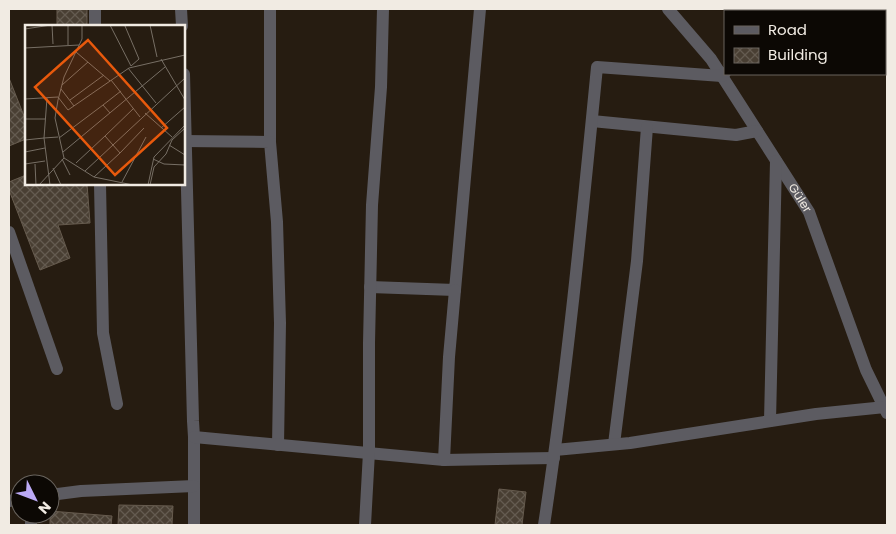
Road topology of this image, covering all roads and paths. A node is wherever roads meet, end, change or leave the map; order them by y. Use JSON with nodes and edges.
{"nodes":[{"id":1,"x":95,"y":9,"type":"edge"},
{"id":2,"x":181,"y":9,"type":"edge"},
{"id":3,"x":270,"y":9,"type":"edge"},
{"id":4,"x":383,"y":9,"type":"edge"},
{"id":5,"x":480,"y":9,"type":"edge"},
{"id":6,"x":668,"y":9,"type":"edge"},
{"id":7,"x":95,"y":25,"type":"edge"},
{"id":8,"x":182,"y":25,"type":"edge"},
{"id":9,"x":723,"y":74,"type":"edge"},
{"id":10,"x":592,"y":121,"type":"junction"},
{"id":11,"x":647,"y":127,"type":"junction"},
{"id":12,"x":757,"y":131,"type":"junction"},
{"id":13,"x":185,"y":141,"type":"edge"},
{"id":14,"x":270,"y":142,"type":"junction"},
{"id":15,"x":776,"y":160,"type":"junction"},
{"id":16,"x":100,"y":185,"type":"edge"},
{"id":17,"x":9,"y":232,"type":"edge"},
{"id":18,"x":370,"y":287,"type":"junction"},
{"id":19,"x":455,"y":290,"type":"junction"},
{"id":20,"x":57,"y":369,"type":"dead end"},
{"id":21,"x":117,"y":404,"type":"dead end"},
{"id":22,"x":886,"y":410,"type":"edge"},
{"id":23,"x":770,"y":421,"type":"junction"},
{"id":24,"x":194,"y":437,"type":"junction"},
{"id":25,"x":614,"y":444,"type":"junction"},
{"id":26,"x":278,"y":445,"type":"junction"},
{"id":27,"x":369,"y":452,"type":"junction"},
{"id":28,"x":554,"y":454,"type":"junction"},
{"id":29,"x":444,"y":460,"type":"junction"},
{"id":30,"x":194,"y":486,"type":"junction"},
{"id":31,"x":60,"y":494,"type":"edge"},
{"id":32,"x":194,"y":525,"type":"edge"},
{"id":33,"x":366,"y":525,"type":"edge"},
{"id":34,"x":544,"y":525,"type":"edge"}],
"edges":[{"from":1,"to":7,"type":"street"},
{"from":2,"to":8,"type":"street"},
{"from":3,"to":14,"type":"street"},
{"from":4,"to":18,"type":"street"},
{"from":5,"to":19,"type":"street"},
{"from":6,"to":9,"type":"street","name":"Güler"},
{"from":9,"to":10,"type":"street"},
{"from":9,"to":12,"type":"street","name":"Güler"},
{"from":10,"to":11,"type":"street"},
{"from":10,"to":28,"type":"street"},
{"from":11,"to":12,"type":"street"},
{"from":11,"to":25,"type":"street"},
{"from":12,"to":15,"type":"street","name":"Güler"},
{"from":13,"to":14,"type":"street"},
{"from":13,"to":24,"type":"street"},
{"from":14,"to":26,"type":"street"},
{"from":15,"to":22,"type":"street","name":"Güler"},
{"from":15,"to":23,"type":"street"},
{"from":16,"to":21,"type":"street"},
{"from":17,"to":20,"type":"street"},
{"from":18,"to":19,"type":"street"},
{"from":18,"to":27,"type":"street"},
{"from":19,"to":29,"type":"street"},
{"from":22,"to":23,"type":"street"},
{"from":23,"to":25,"type":"street"},
{"from":24,"to":26,"type":"street"},
{"from":24,"to":30,"type":"street"},
{"from":25,"to":28,"type":"street"},
{"from":26,"to":27,"type":"street"},
{"from":27,"to":29,"type":"street"},
{"from":27,"to":33,"type":"street"},
{"from":28,"to":29,"type":"street"},
{"from":28,"to":34,"type":"street"},
{"from":30,"to":31,"type":"street"},
{"from":30,"to":32,"type":"street"}]}
